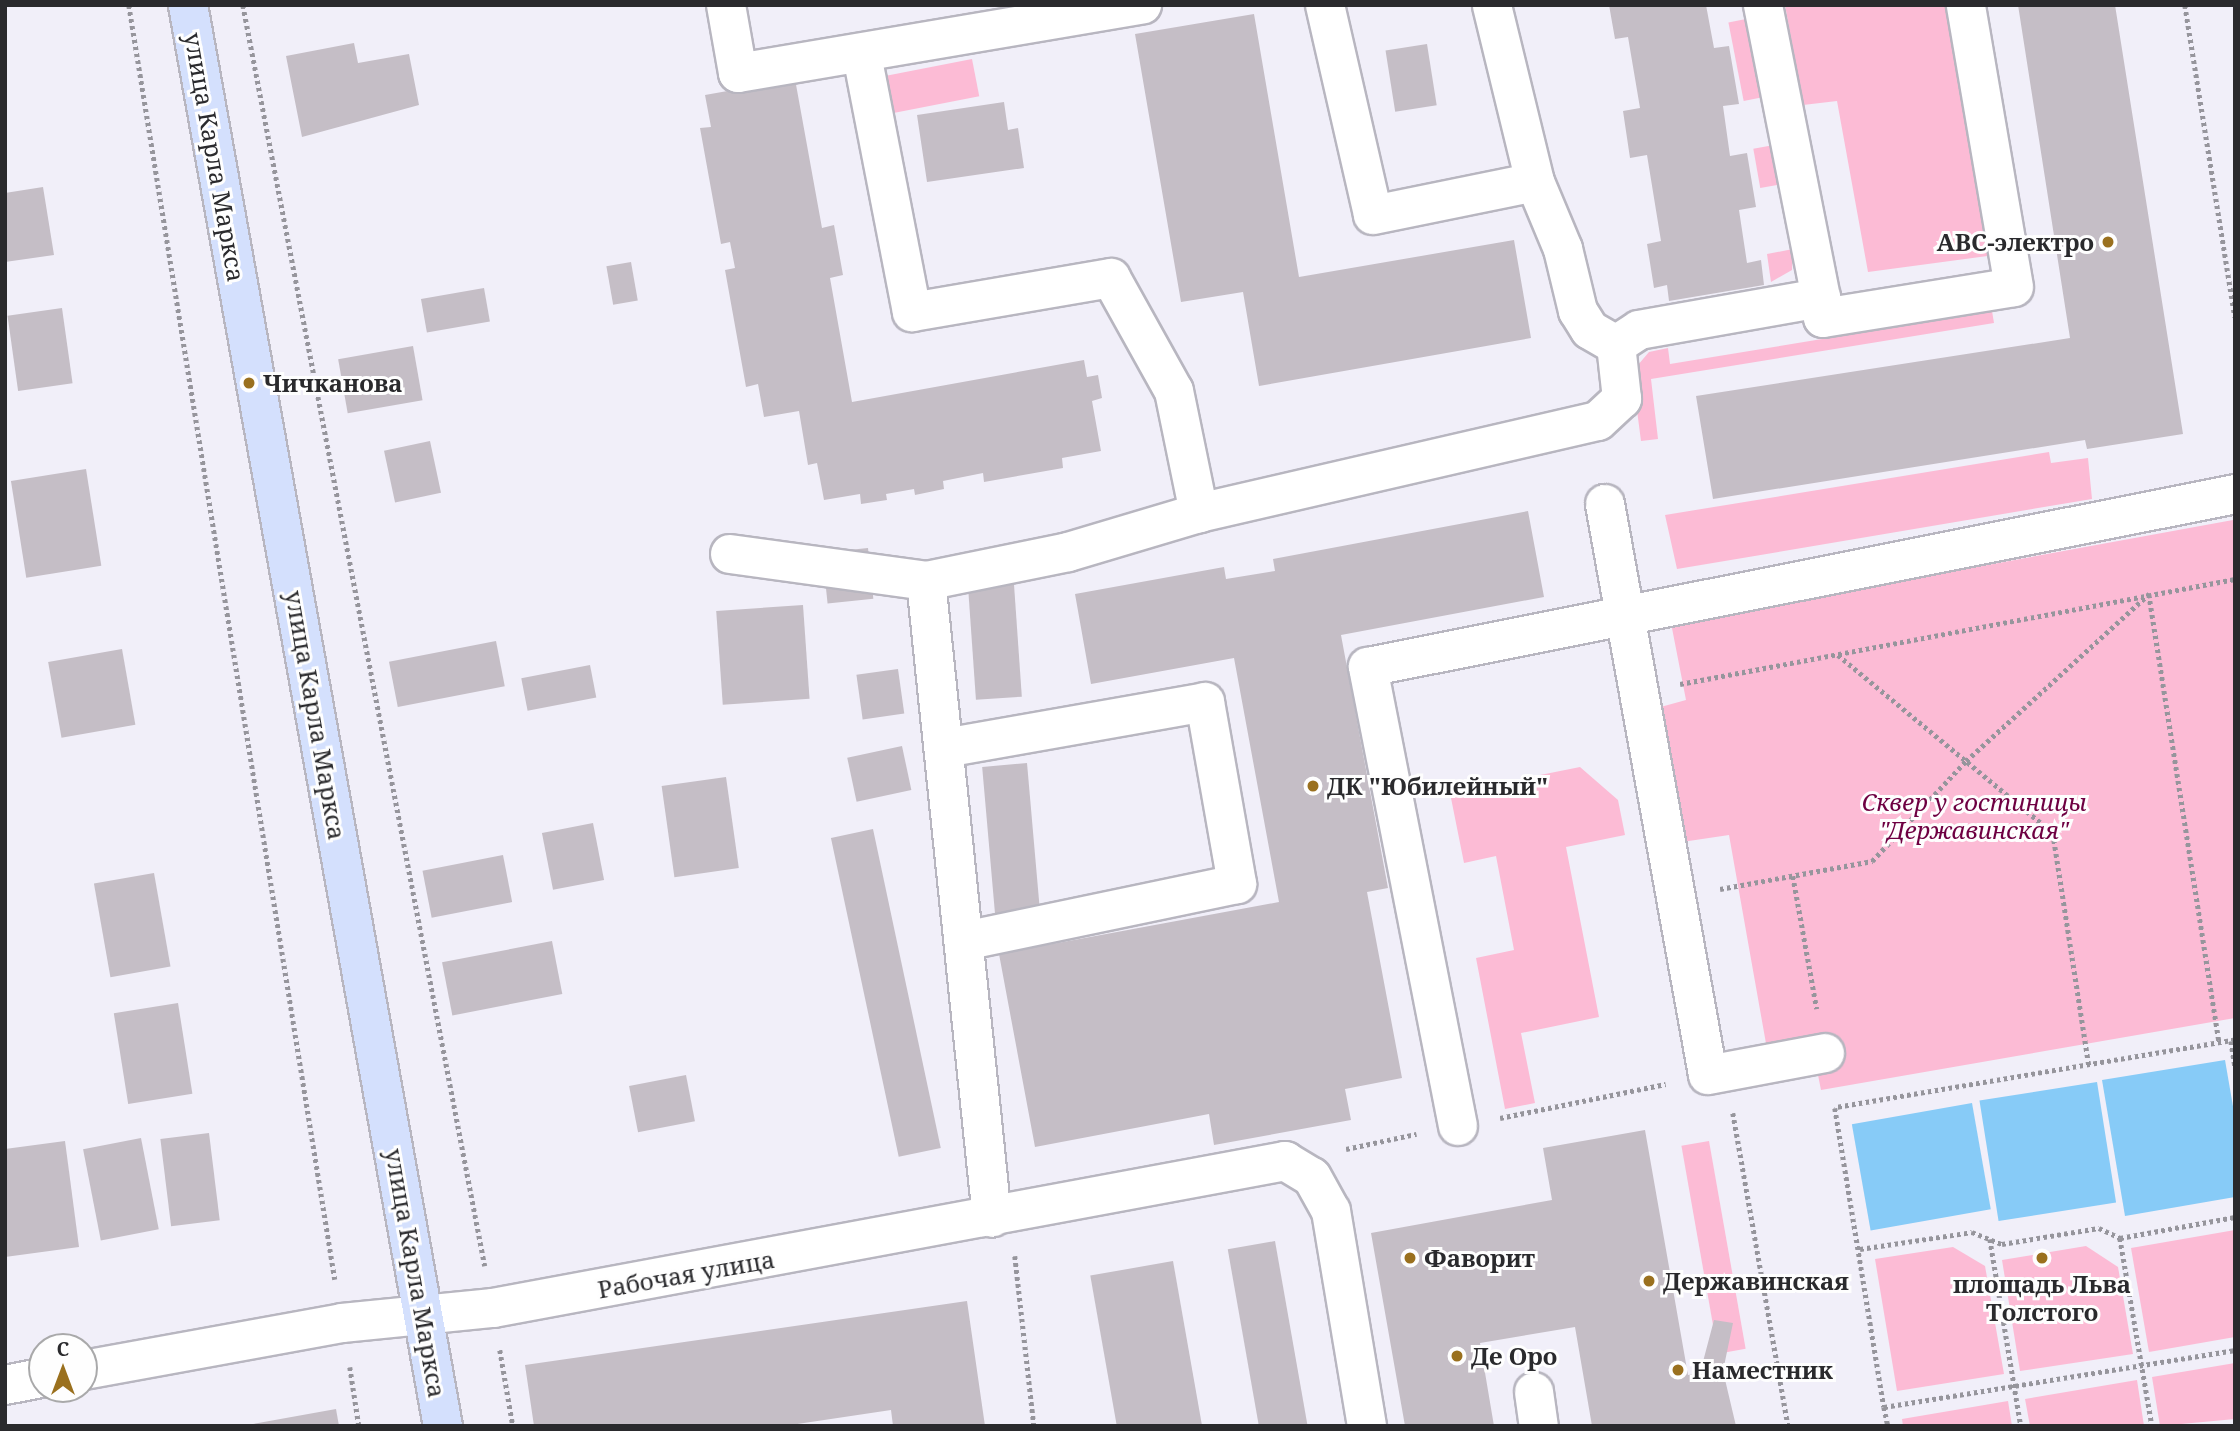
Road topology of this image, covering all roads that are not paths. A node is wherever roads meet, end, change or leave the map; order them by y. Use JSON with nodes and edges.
{"nodes":[{"id":1,"x":188,"y":5,"type":"edge"},
{"id":2,"x":726,"y":5,"type":"edge"},
{"id":3,"x":1142,"y":5,"type":"edge"},
{"id":4,"x":1325,"y":5,"type":"edge"},
{"id":5,"x":1492,"y":5,"type":"edge"},
{"id":6,"x":1763,"y":5,"type":"edge"},
{"id":7,"x":1966,"y":5,"type":"edge"},
{"id":8,"x":862,"y":55,"type":"junction"},
{"id":9,"x":1535,"y":182,"type":"junction"},
{"id":10,"x":1821,"y":298,"type":"junction"},
{"id":11,"x":1616,"y":345,"type":"junction"},
{"id":12,"x":2235,"y":494,"type":"edge"},
{"id":13,"x":1605,"y":504,"type":"dead end"},
{"id":14,"x":1199,"y":513,"type":"junction"},
{"id":15,"x":730,"y":554,"type":"dead end"},
{"id":16,"x":926,"y":581,"type":"junction"},
{"id":17,"x":1625,"y":612,"type":"junction"},
{"id":18,"x":945,"y":748,"type":"junction"},
{"id":19,"x":965,"y":941,"type":"junction"},
{"id":20,"x":1825,"y":1052,"type":"road end"},
{"id":21,"x":1458,"y":1126,"type":"dead end"},
{"id":22,"x":1001,"y":1217,"type":"junction"},
{"id":23,"x":425,"y":1317,"type":"junction"},
{"id":24,"x":98,"y":1367,"type":"edge"},
{"id":25,"x":28,"y":1381,"type":"edge"},
{"id":26,"x":5,"y":1385,"type":"edge"},
{"id":27,"x":443,"y":1426,"type":"edge"},
{"id":28,"x":1367,"y":1426,"type":"edge"}],
"edges":[{"from":1,"to":23,"type":"main road","name":"улица Карла Маркса"},
{"from":2,"to":8,"type":"street"},
{"from":3,"to":8,"type":"street"},
{"from":4,"to":9,"type":"street"},
{"from":5,"to":9,"type":"street"},
{"from":6,"to":10,"type":"street"},
{"from":7,"to":10,"type":"street"},
{"from":8,"to":14,"type":"street"},
{"from":9,"to":11,"type":"street"},
{"from":10,"to":11,"type":"street"},
{"from":11,"to":14,"type":"street"},
{"from":12,"to":17,"type":"street"},
{"from":13,"to":17,"type":"street"},
{"from":14,"to":16,"type":"street"},
{"from":15,"to":16,"type":"street"},
{"from":16,"to":18,"type":"street"},
{"from":17,"to":20,"type":"street"},
{"from":17,"to":21,"type":"street"},
{"from":18,"to":19,"type":"street"},
{"from":18,"to":19,"type":"street"},
{"from":19,"to":22,"type":"street"},
{"from":22,"to":23,"type":"street","name":"Рабочая улица"},
{"from":22,"to":28,"type":"street","name":"Рабочая улица"},
{"from":23,"to":24,"type":"street","name":"Рабочая улица"},
{"from":23,"to":27,"type":"main road","name":"улица Карла Маркса"},
{"from":25,"to":26,"type":"street"}]}
